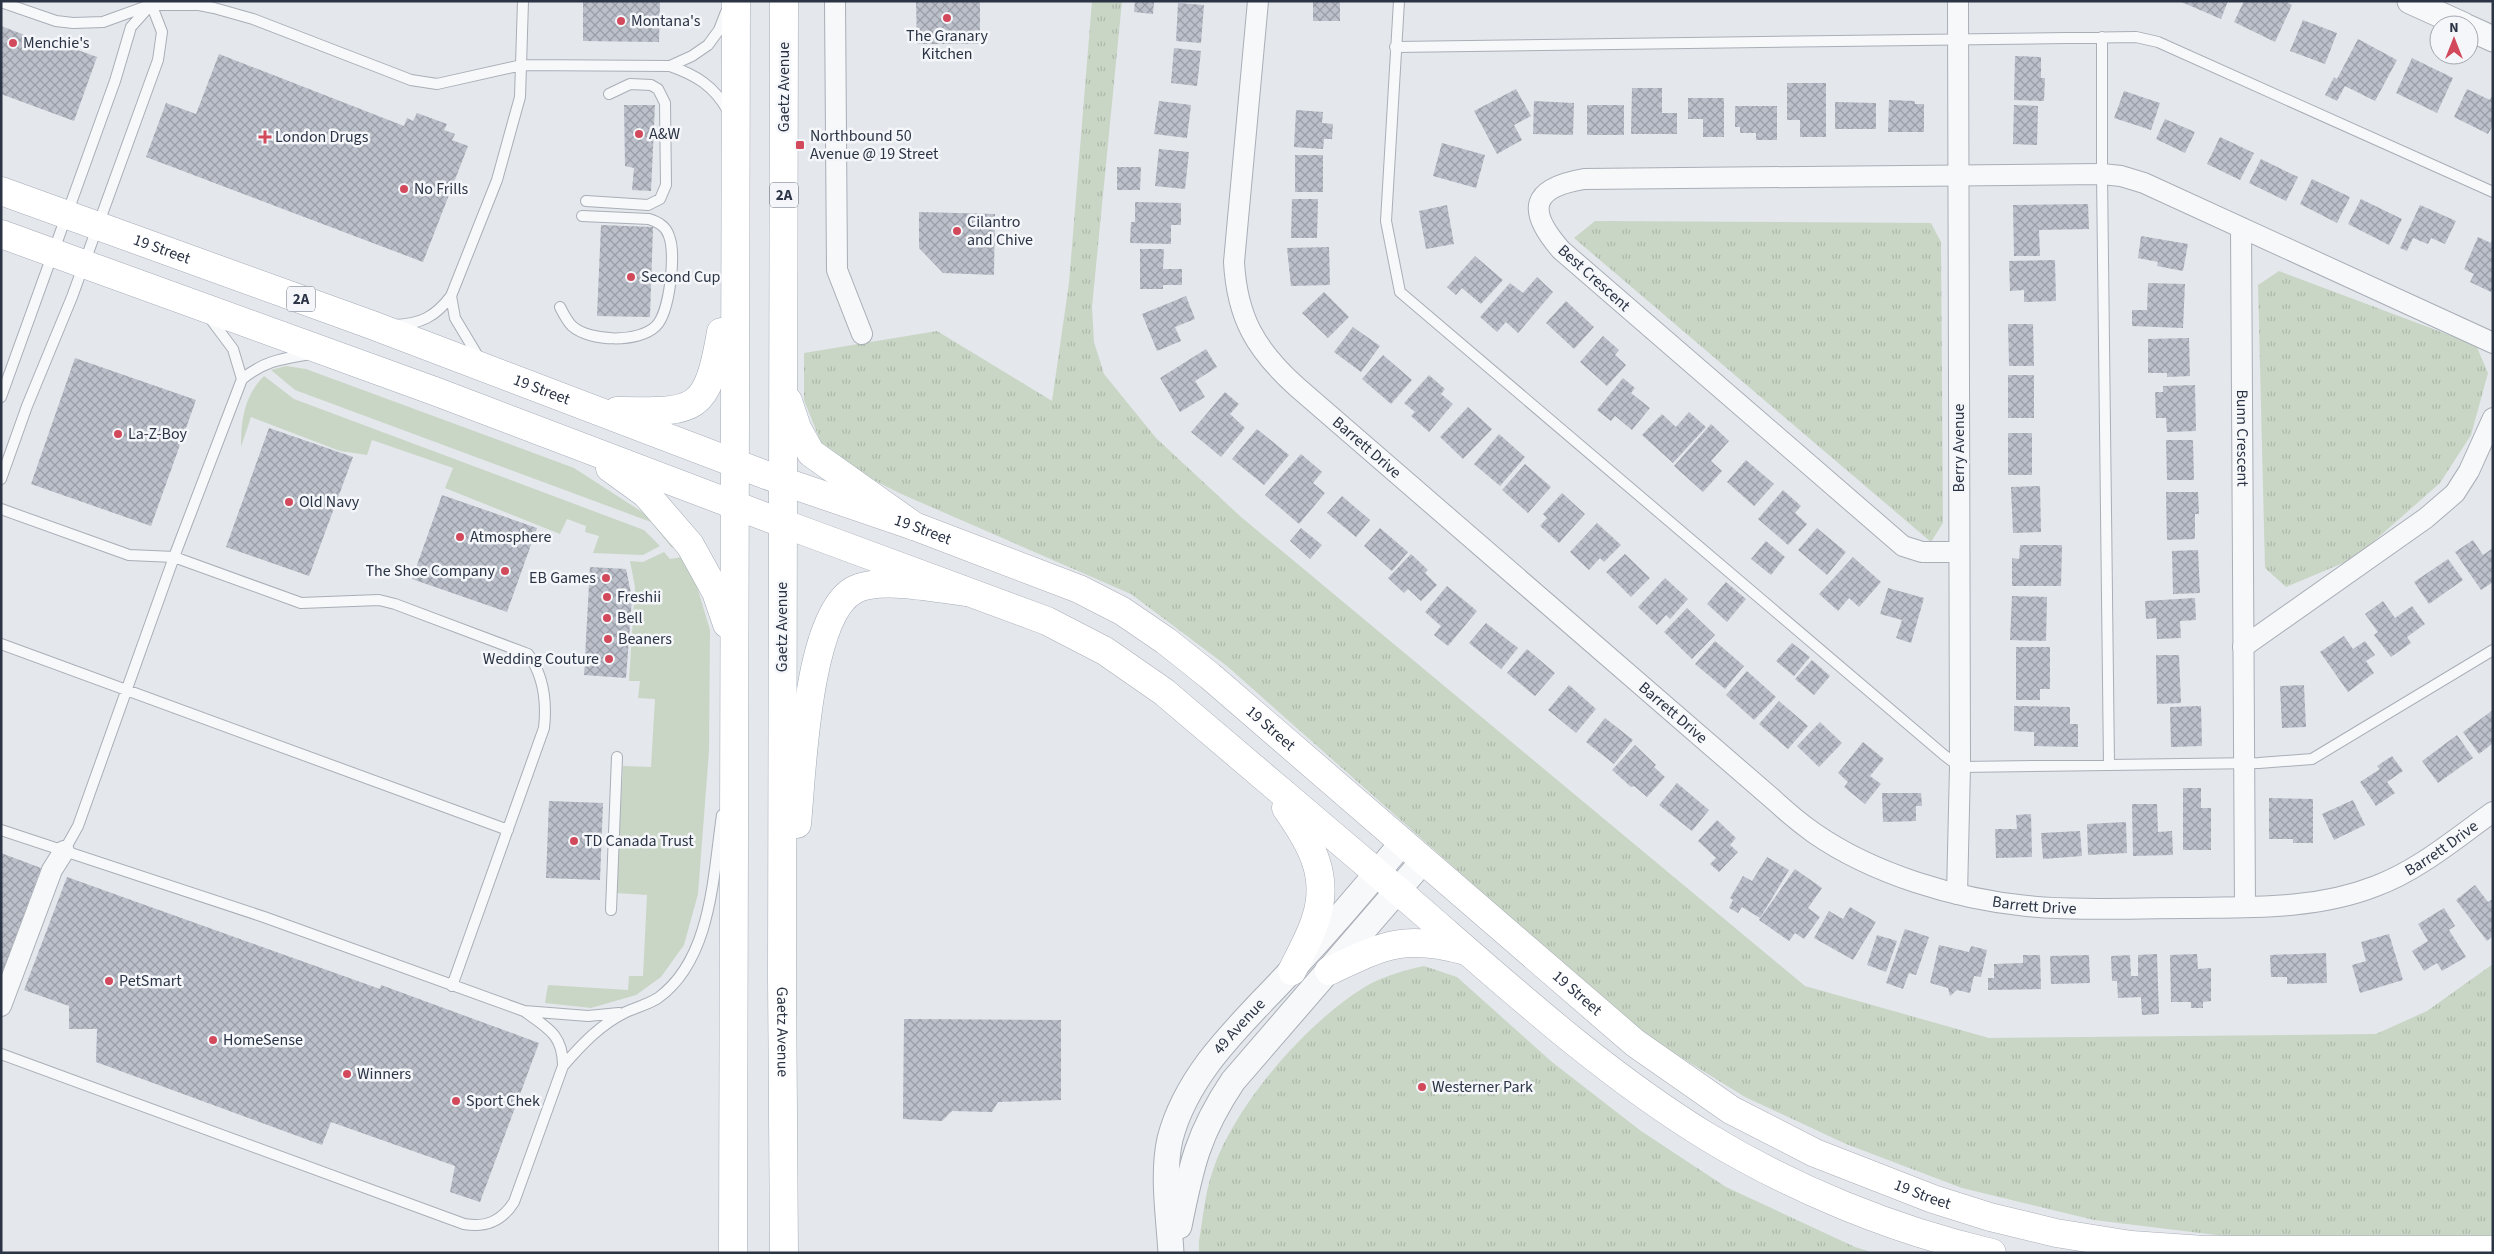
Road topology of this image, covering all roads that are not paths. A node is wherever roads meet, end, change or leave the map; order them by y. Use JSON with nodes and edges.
{"nodes":[{"id":1,"x":522,"y":1,"type":"edge"},
{"id":2,"x":730,"y":1,"type":"edge"},
{"id":3,"x":736,"y":1,"type":"edge"},
{"id":4,"x":784,"y":1,"type":"edge"},
{"id":5,"x":835,"y":1,"type":"edge"},
{"id":6,"x":1258,"y":1,"type":"edge"},
{"id":7,"x":1399,"y":1,"type":"edge"},
{"id":8,"x":1958,"y":1,"type":"edge"},
{"id":9,"x":2410,"y":1,"type":"edge"},
{"id":10,"x":1,"y":2,"type":"edge"},
{"id":11,"x":150,"y":3,"type":"edge"},
{"id":12,"x":2441,"y":15,"type":"edge"},
{"id":13,"x":2479,"y":32,"type":"edge"},
{"id":14,"x":2102,"y":37,"type":"junction"},
{"id":15,"x":2493,"y":38,"type":"edge"},
{"id":16,"x":1959,"y":39,"type":"junction"},
{"id":17,"x":1395,"y":47,"type":"junction"},
{"id":18,"x":522,"y":65,"type":"junction"},
{"id":19,"x":670,"y":66,"type":"junction"},
{"id":20,"x":609,"y":94,"type":"dead end"},
{"id":21,"x":735,"y":125,"type":"junction"},
{"id":22,"x":2102,"y":174,"type":"junction"},
{"id":23,"x":1958,"y":175,"type":"junction"},
{"id":24,"x":1,"y":191,"type":"edge"},
{"id":25,"x":2493,"y":192,"type":"edge"},
{"id":26,"x":586,"y":201,"type":"dead end"},
{"id":27,"x":66,"y":215,"type":"junction"},
{"id":28,"x":582,"y":216,"type":"dead end"},
{"id":29,"x":98,"y":226,"type":"junction"},
{"id":30,"x":2241,"y":228,"type":"junction"},
{"id":31,"x":1,"y":234,"type":"edge"},
{"id":32,"x":53,"y":254,"type":"junction"},
{"id":33,"x":84,"y":265,"type":"junction"},
{"id":34,"x":734,"y":274,"type":"junction"},
{"id":35,"x":451,"y":296,"type":"junction"},
{"id":36,"x":560,"y":307,"type":"dead end"},
{"id":37,"x":202,"y":308,"type":"junction"},
{"id":38,"x":372,"y":325,"type":"junction"},
{"id":39,"x":862,"y":334,"type":"dead end"},
{"id":40,"x":2493,"y":343,"type":"edge"},
{"id":41,"x":323,"y":351,"type":"junction"},
{"id":42,"x":487,"y":369,"type":"junction"},
{"id":43,"x":242,"y":379,"type":"junction"},
{"id":44,"x":784,"y":389,"type":"junction"},
{"id":45,"x":1,"y":397,"type":"edge"},
{"id":46,"x":599,"y":411,"type":"junction"},
{"id":47,"x":2493,"y":418,"type":"edge"},
{"id":48,"x":576,"y":445,"type":"junction"},
{"id":49,"x":735,"y":462,"type":"junction"},
{"id":50,"x":1,"y":479,"type":"edge"},
{"id":51,"x":782,"y":481,"type":"junction"},
{"id":52,"x":734,"y":506,"type":"junction"},
{"id":53,"x":1,"y":509,"type":"edge"},
{"id":54,"x":782,"y":523,"type":"junction"},
{"id":55,"x":914,"y":526,"type":"junction"},
{"id":56,"x":1959,"y":552,"type":"junction"},
{"id":57,"x":174,"y":557,"type":"junction"},
{"id":58,"x":967,"y":592,"type":"junction"},
{"id":59,"x":1,"y":644,"type":"edge"},
{"id":60,"x":2243,"y":647,"type":"junction"},
{"id":61,"x":734,"y":650,"type":"junction"},
{"id":62,"x":2493,"y":650,"type":"edge"},
{"id":63,"x":126,"y":690,"type":"junction"},
{"id":64,"x":734,"y":733,"type":"junction"},
{"id":65,"x":617,"y":757,"type":"dead end"},
{"id":66,"x":2244,"y":764,"type":"junction"},
{"id":67,"x":2109,"y":765,"type":"junction"},
{"id":68,"x":1960,"y":766,"type":"junction"},
{"id":69,"x":1263,"y":776,"type":"junction"},
{"id":70,"x":2493,"y":812,"type":"edge"},
{"id":71,"x":1,"y":830,"type":"edge"},
{"id":72,"x":508,"y":830,"type":"junction"},
{"id":73,"x":1402,"y":843,"type":"junction"},
{"id":74,"x":64,"y":851,"type":"junction"},
{"id":75,"x":1423,"y":861,"type":"junction"},
{"id":76,"x":1377,"y":873,"type":"junction"},
{"id":77,"x":1398,"y":890,"type":"junction"},
{"id":78,"x":1957,"y":894,"type":"junction"},
{"id":79,"x":2245,"y":907,"type":"junction"},
{"id":80,"x":611,"y":910,"type":"dead end"},
{"id":81,"x":1468,"y":951,"type":"junction"},
{"id":82,"x":1292,"y":971,"type":"junction"},
{"id":83,"x":1329,"y":971,"type":"junction"},
{"id":84,"x":782,"y":977,"type":"junction"},
{"id":85,"x":452,"y":986,"type":"junction"},
{"id":86,"x":1,"y":1006,"type":"edge"},
{"id":87,"x":524,"y":1011,"type":"junction"},
{"id":88,"x":627,"y":1011,"type":"junction"},
{"id":89,"x":1,"y":1054,"type":"edge"},
{"id":90,"x":563,"y":1066,"type":"junction"},
{"id":91,"x":2493,"y":1250,"type":"edge"},
{"id":92,"x":733,"y":1253,"type":"edge"},
{"id":93,"x":784,"y":1253,"type":"edge"},
{"id":94,"x":1172,"y":1253,"type":"edge"},
{"id":95,"x":1992,"y":1253,"type":"edge"}],
"edges":[{"from":1,"to":18,"type":"lane"},
{"from":2,"to":19,"type":"lane"},
{"from":3,"to":21,"type":"main road"},
{"from":4,"to":44,"type":"main road","name":"Gaetz Avenue","number":"2A"},
{"from":5,"to":39,"type":"street"},
{"from":6,"to":78,"type":"street","name":"Barrett Drive"},
{"from":7,"to":17,"type":"lane"},
{"from":8,"to":16,"type":"street","name":"Berry Avenue"},
{"from":9,"to":12,"type":"street"},
{"from":10,"to":11,"type":"lane"},
{"from":11,"to":18,"type":"lane"},
{"from":11,"to":27,"type":"lane"},
{"from":11,"to":29,"type":"lane"},
{"from":13,"to":15,"type":"street"},
{"from":14,"to":16,"type":"lane"},
{"from":14,"to":22,"type":"lane"},
{"from":14,"to":25,"type":"lane"},
{"from":16,"to":17,"type":"lane"},
{"from":16,"to":23,"type":"street","name":"Berry Avenue"},
{"from":17,"to":68,"type":"lane"},
{"from":18,"to":19,"type":"lane"},
{"from":18,"to":35,"type":"lane"},
{"from":19,"to":21,"type":"lane"},
{"from":20,"to":26,"type":"lane"},
{"from":21,"to":34,"type":"main road"},
{"from":22,"to":23,"type":"street"},
{"from":22,"to":30,"type":"street"},
{"from":22,"to":67,"type":"lane"},
{"from":23,"to":56,"type":"street","name":"Berry Avenue"},
{"from":23,"to":56,"type":"street","name":"Best Crescent"},
{"from":24,"to":27,"type":"main road","name":"19 Street","number":"2A"},
{"from":27,"to":29,"type":"main road","name":"19 Street","number":"2A"},
{"from":27,"to":32,"type":"lane"},
{"from":28,"to":36,"type":"lane"},
{"from":29,"to":33,"type":"lane"},
{"from":29,"to":38,"type":"main road","name":"19 Street","number":"2A"},
{"from":30,"to":40,"type":"street"},
{"from":30,"to":60,"type":"street","name":"Bunn Crescent"},
{"from":31,"to":32,"type":"main road"},
{"from":32,"to":33,"type":"main road"},
{"from":32,"to":45,"type":"lane"},
{"from":33,"to":37,"type":"main road"},
{"from":33,"to":50,"type":"lane"},
{"from":34,"to":46,"type":"main road"},
{"from":34,"to":49,"type":"main road"},
{"from":35,"to":38,"type":"lane"},
{"from":35,"to":42,"type":"lane"},
{"from":37,"to":41,"type":"main road"},
{"from":37,"to":43,"type":"lane"},
{"from":38,"to":42,"type":"main road","name":"19 Street","number":"2A"},
{"from":41,"to":43,"type":"lane"},
{"from":41,"to":48,"type":"main road"},
{"from":42,"to":46,"type":"main road","name":"19 Street","number":"2A"},
{"from":43,"to":57,"type":"lane"},
{"from":44,"to":51,"type":"main road","name":"Gaetz Avenue","number":"2A"},
{"from":44,"to":55,"type":"main road"},
{"from":46,"to":49,"type":"main road","name":"19 Street","number":"2A"},
{"from":47,"to":60,"type":"street"},
{"from":48,"to":52,"type":"main road"},
{"from":48,"to":61,"type":"main road"},
{"from":49,"to":51,"type":"main road","name":"19 Street","number":"2A"},
{"from":49,"to":52,"type":"main road"},
{"from":51,"to":54,"type":"main road","name":"Gaetz Avenue","number":"2A"},
{"from":51,"to":55,"type":"main road","name":"19 Street"},
{"from":52,"to":54,"type":"main road"},
{"from":52,"to":61,"type":"main road"},
{"from":53,"to":57,"type":"lane"},
{"from":54,"to":58,"type":"main road"},
{"from":54,"to":84,"type":"main road","name":"Gaetz Avenue"},
{"from":55,"to":73,"type":"main road","name":"19 Street"},
{"from":56,"to":68,"type":"street","name":"Berry Avenue"},
{"from":57,"to":63,"type":"lane"},
{"from":57,"to":72,"type":"lane"},
{"from":58,"to":69,"type":"main road"},
{"from":58,"to":84,"type":"main road"},
{"from":59,"to":63,"type":"lane"},
{"from":60,"to":66,"type":"street","name":"Bunn Crescent"},
{"from":61,"to":64,"type":"main road"},
{"from":62,"to":66,"type":"lane"},
{"from":63,"to":72,"type":"lane"},
{"from":63,"to":74,"type":"lane"},
{"from":64,"to":88,"type":"lane"},
{"from":64,"to":92,"type":"main road"},
{"from":65,"to":80,"type":"lane"},
{"from":66,"to":67,"type":"lane"},
{"from":66,"to":79,"type":"street","name":"Bunn Crescent"},
{"from":67,"to":68,"type":"lane"},
{"from":68,"to":78,"type":"street","name":"Berry Avenue"},
{"from":69,"to":76,"type":"main road"},
{"from":69,"to":82,"type":"main road"},
{"from":70,"to":79,"type":"street","name":"Barrett Drive"},
{"from":71,"to":74,"type":"lane"},
{"from":72,"to":85,"type":"lane"},
{"from":73,"to":75,"type":"main road","name":"19 Street"},
{"from":73,"to":76,"type":"street","name":"49 Avenue"},
{"from":74,"to":85,"type":"lane"},
{"from":74,"to":86,"type":"street"},
{"from":75,"to":77,"type":"street","name":"49 Avenue"},
{"from":75,"to":91,"type":"main road","name":"19 Street"},
{"from":76,"to":77,"type":"main road"},
{"from":76,"to":82,"type":"street","name":"49 Avenue"},
{"from":77,"to":81,"type":"main road"},
{"from":77,"to":83,"type":"street","name":"49 Avenue"},
{"from":78,"to":79,"type":"street","name":"Barrett Drive"},
{"from":81,"to":83,"type":"main road"},
{"from":81,"to":95,"type":"main road"},
{"from":82,"to":94,"type":"street","name":"49 Avenue"},
{"from":83,"to":94,"type":"street","name":"49 Avenue"},
{"from":84,"to":93,"type":"main road","name":"Gaetz Avenue"},
{"from":85,"to":87,"type":"lane"},
{"from":87,"to":88,"type":"lane"},
{"from":87,"to":90,"type":"lane"},
{"from":88,"to":90,"type":"lane"},
{"from":89,"to":90,"type":"lane"}]}
